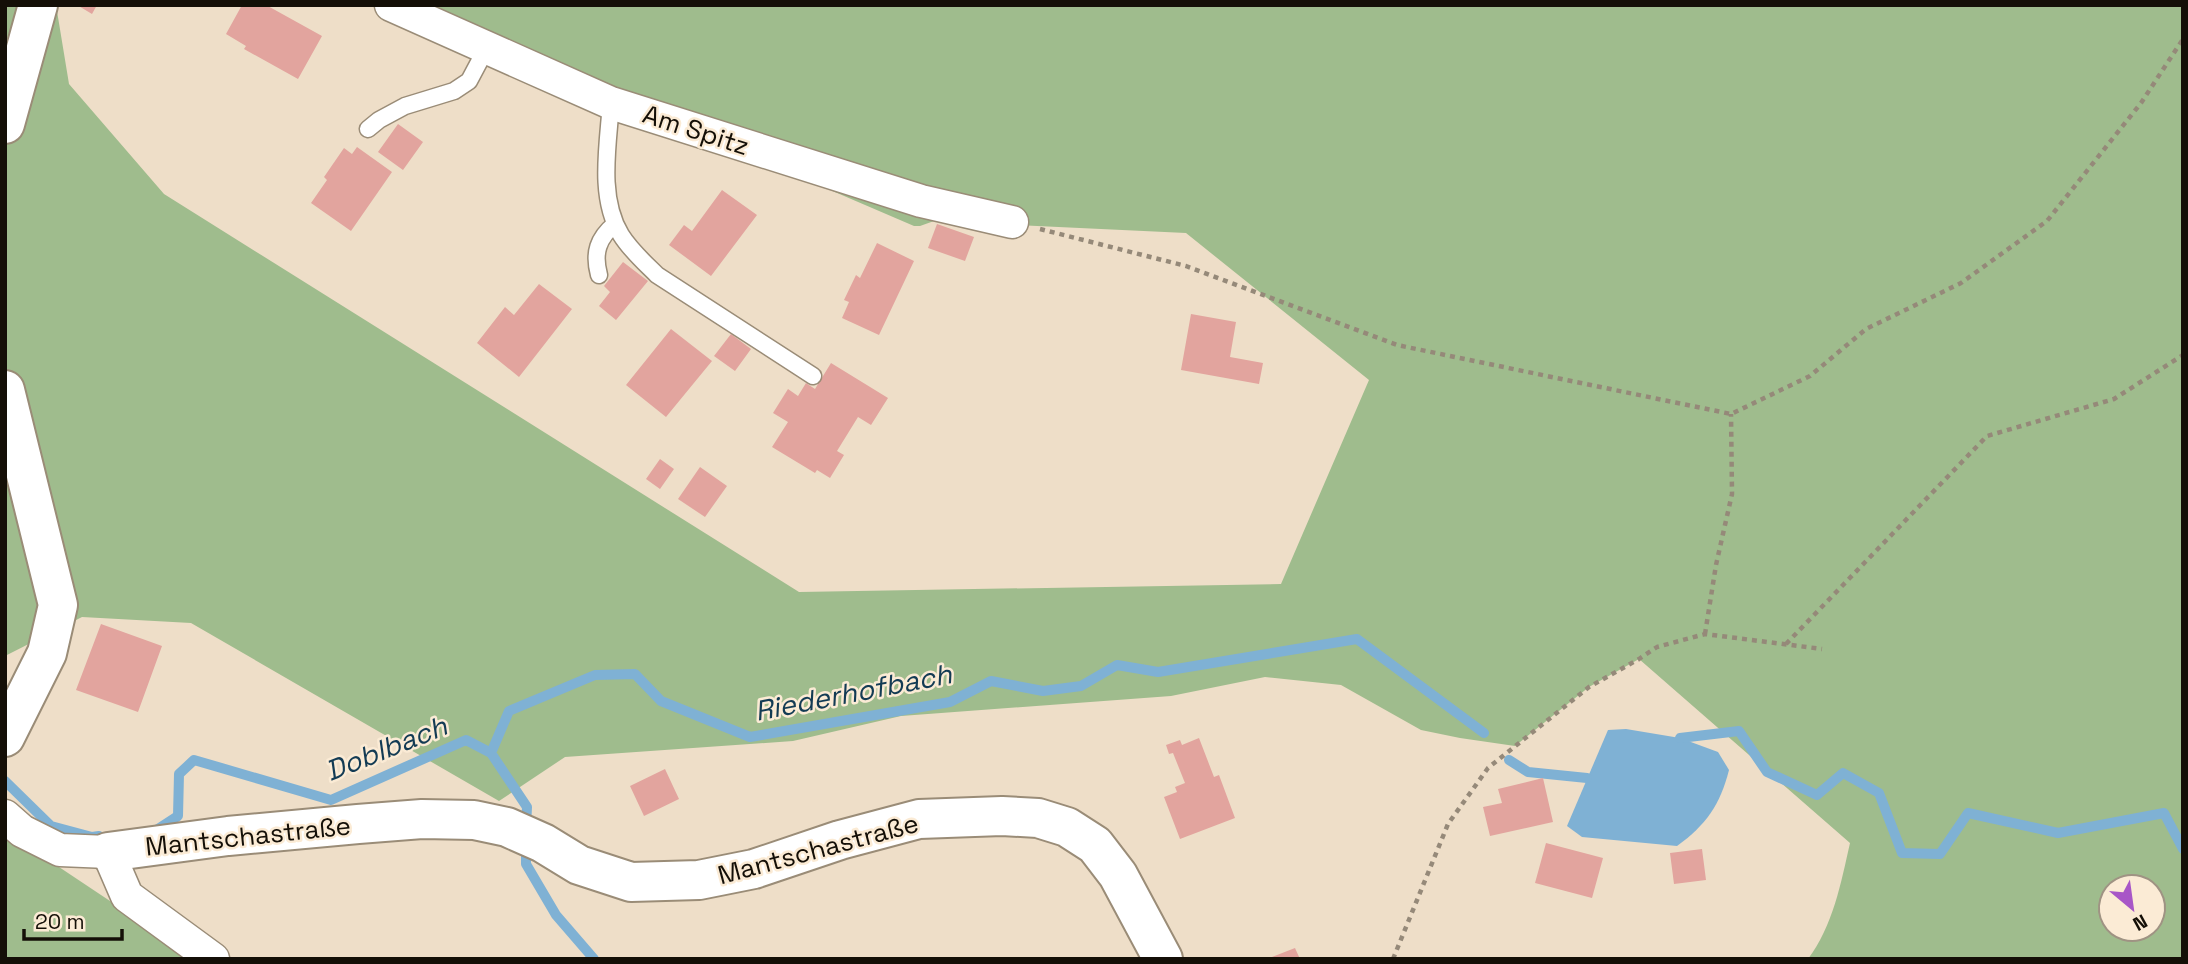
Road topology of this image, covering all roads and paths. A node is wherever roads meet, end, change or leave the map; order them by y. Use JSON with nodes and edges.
{"nodes":[{"id":1,"x":38,"y":5,"type":"edge"},
{"id":2,"x":391,"y":5,"type":"edge"},
{"id":3,"x":2183,"y":39,"type":"edge"},
{"id":4,"x":486,"y":49,"type":"junction"},
{"id":5,"x":611,"y":103,"type":"junction"},
{"id":6,"x":5,"y":124,"type":"edge"},
{"id":7,"x":368,"y":129,"type":"dead end"},
{"id":8,"x":1012,"y":222,"type":"joint"},
{"id":9,"x":615,"y":224,"type":"junction"},
{"id":10,"x":599,"y":275,"type":"dead end"},
{"id":11,"x":2183,"y":355,"type":"edge"},
{"id":12,"x":813,"y":376,"type":"dead end"},
{"id":13,"x":5,"y":390,"type":"edge"},
{"id":14,"x":1731,"y":414,"type":"junction"},
{"id":15,"x":1705,"y":634,"type":"junction"},
{"id":16,"x":1786,"y":644,"type":"junction"},
{"id":17,"x":1822,"y":649,"type":"dead end"},
{"id":18,"x":5,"y":737,"type":"edge"},
{"id":19,"x":5,"y":816,"type":"edge"},
{"id":20,"x":108,"y":852,"type":"junction"},
{"id":21,"x":213,"y":959,"type":"edge"},
{"id":22,"x":1163,"y":959,"type":"edge"},
{"id":23,"x":1393,"y":959,"type":"edge"}],
"edges":[{"from":1,"to":6,"type":"street"},
{"from":2,"to":4,"type":"street","name":"Am Spitz"},
{"from":3,"to":14,"type":"path"},
{"from":4,"to":5,"type":"street","name":"Am Spitz"},
{"from":4,"to":7,"type":"lane"},
{"from":5,"to":8,"type":"street","name":"Am Spitz"},
{"from":5,"to":9,"type":"lane"},
{"from":8,"to":14,"type":"path"},
{"from":9,"to":10,"type":"lane"},
{"from":9,"to":12,"type":"lane"},
{"from":11,"to":16,"type":"path"},
{"from":13,"to":18,"type":"street"},
{"from":14,"to":15,"type":"path"},
{"from":15,"to":16,"type":"path"},
{"from":15,"to":23,"type":"path"},
{"from":16,"to":17,"type":"path"},
{"from":19,"to":20,"type":"street","name":"Mantschastraße"},
{"from":20,"to":21,"type":"street"},
{"from":20,"to":22,"type":"street","name":"Mantschastraße"}]}
